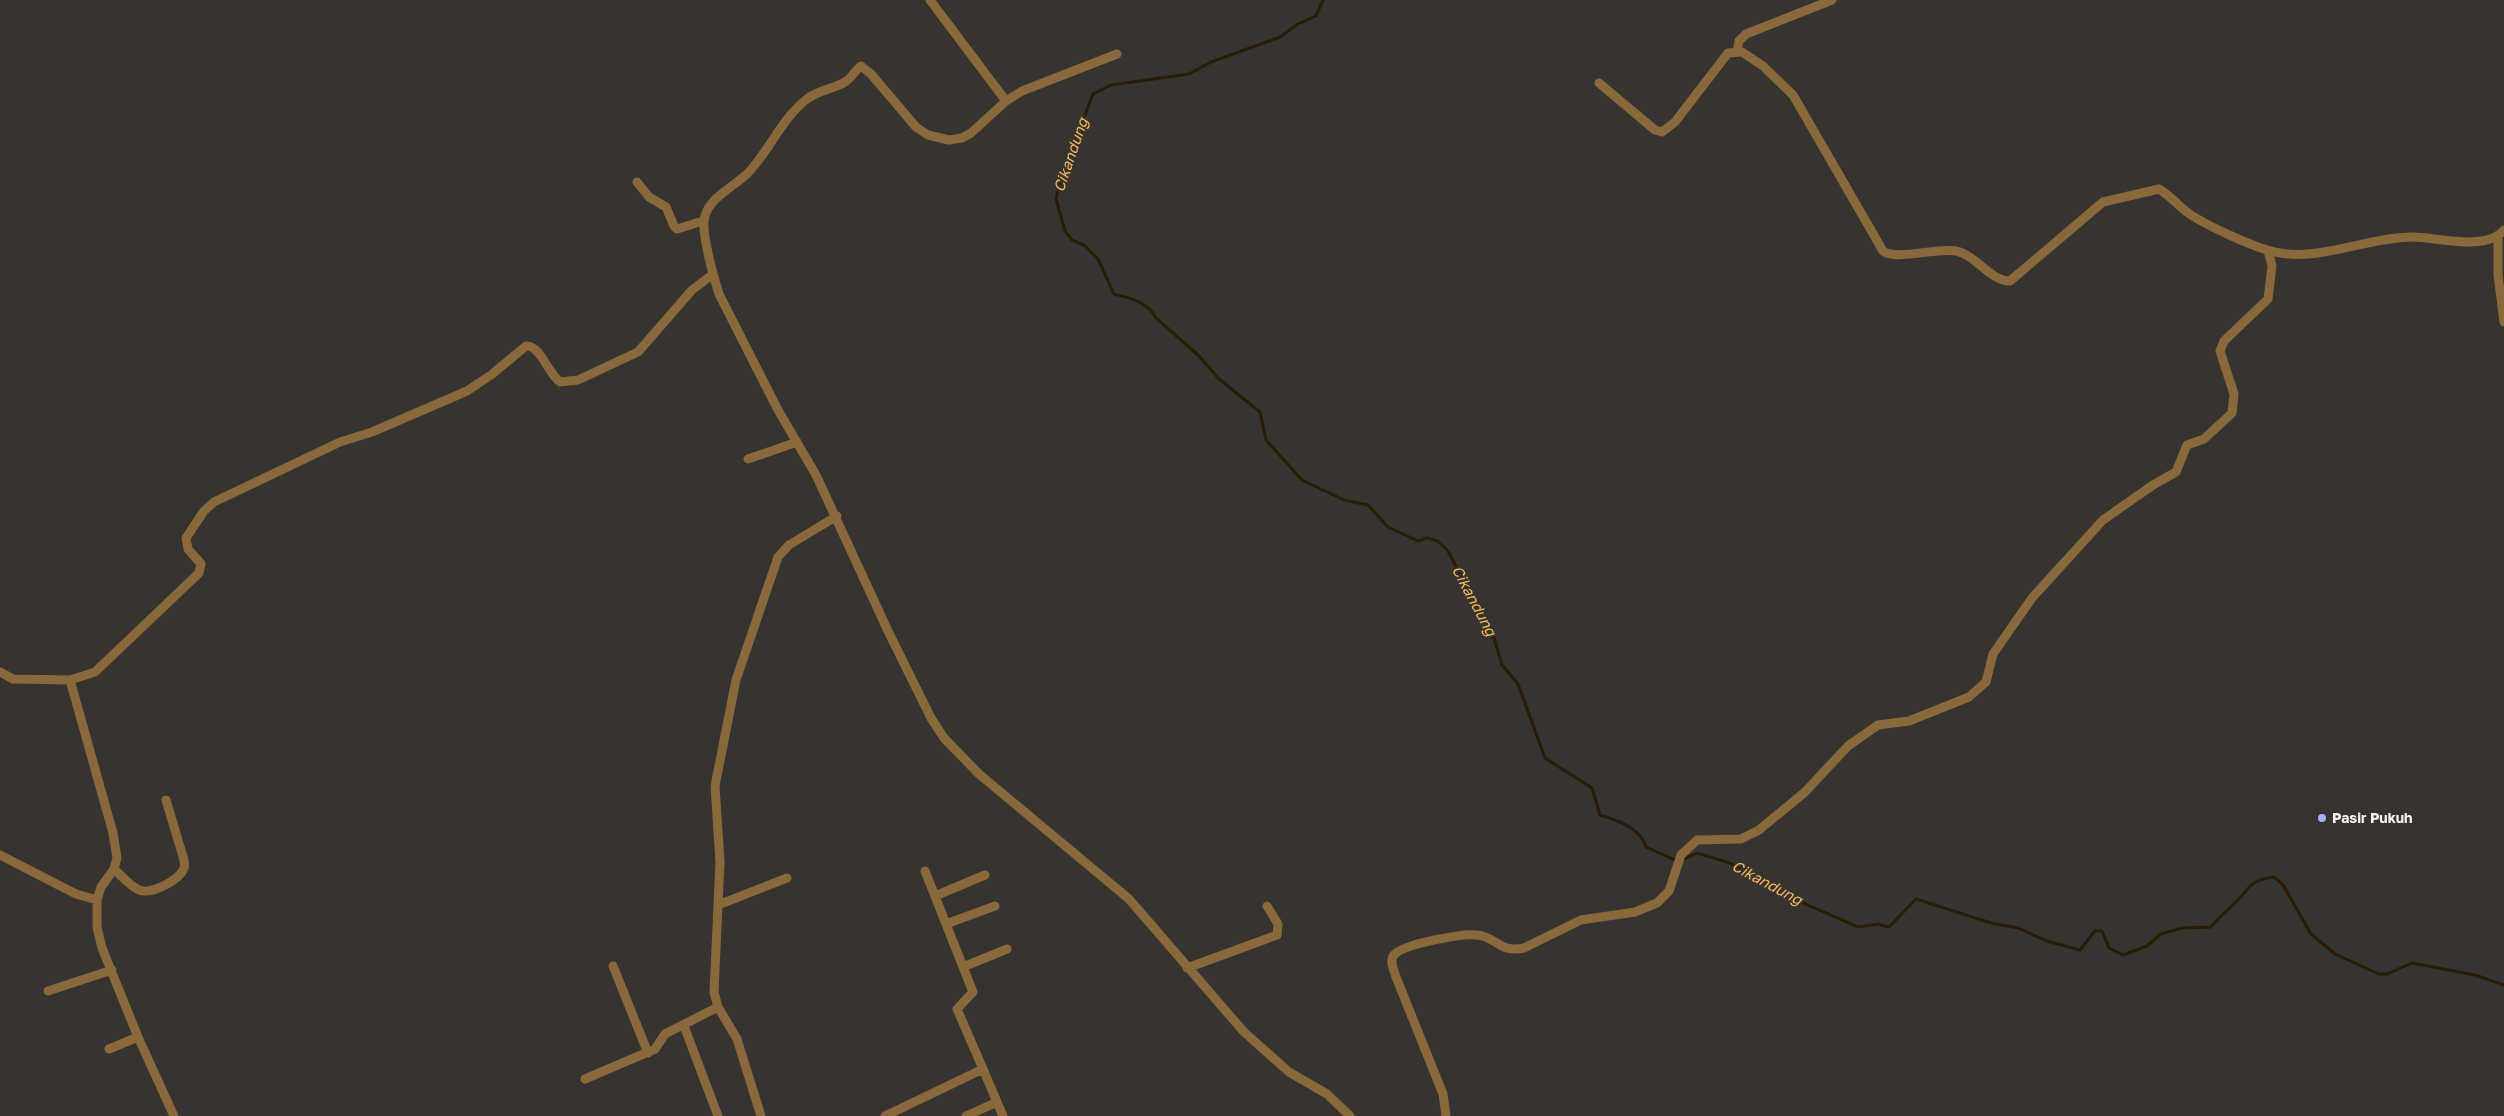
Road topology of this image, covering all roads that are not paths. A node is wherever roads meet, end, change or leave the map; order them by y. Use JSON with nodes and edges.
{"nodes":[{"id":1,"x":930,"y":0,"type":"edge"},
{"id":2,"x":1832,"y":0,"type":"edge"},
{"id":3,"x":1737,"y":52,"type":"junction"},
{"id":4,"x":1116,"y":54,"type":"dead end"},
{"id":5,"x":1599,"y":83,"type":"dead end"},
{"id":6,"x":1006,"y":101,"type":"junction"},
{"id":7,"x":637,"y":182,"type":"dead end"},
{"id":8,"x":703,"y":221,"type":"junction"},
{"id":9,"x":2501,"y":234,"type":"edge"},
{"id":10,"x":2268,"y":250,"type":"junction"},
{"id":11,"x":712,"y":274,"type":"junction"},
{"id":12,"x":2504,"y":322,"type":"edge"},
{"id":13,"x":797,"y":442,"type":"junction"},
{"id":14,"x":748,"y":459,"type":"dead end"},
{"id":15,"x":837,"y":516,"type":"junction"},
{"id":16,"x":0,"y":672,"type":"edge"},
{"id":17,"x":70,"y":680,"type":"junction"},
{"id":18,"x":166,"y":800,"type":"dead end"},
{"id":19,"x":0,"y":855,"type":"edge"},
{"id":20,"x":114,"y":869,"type":"junction"},
{"id":21,"x":925,"y":871,"type":"dead end"},
{"id":22,"x":985,"y":876,"type":"dead end"},
{"id":23,"x":787,"y":878,"type":"dead end"},
{"id":24,"x":935,"y":896,"type":"junction"},
{"id":25,"x":97,"y":900,"type":"junction"},
{"id":26,"x":718,"y":906,"type":"junction"},
{"id":27,"x":995,"y":906,"type":"dead end"},
{"id":28,"x":1267,"y":906,"type":"dead end"},
{"id":29,"x":946,"y":924,"type":"junction"},
{"id":30,"x":1007,"y":949,"type":"dead end"},
{"id":31,"x":613,"y":966,"type":"dead end"},
{"id":32,"x":963,"y":967,"type":"junction"},
{"id":33,"x":1187,"y":968,"type":"junction"},
{"id":34,"x":112,"y":970,"type":"junction"},
{"id":35,"x":48,"y":991,"type":"dead end"},
{"id":36,"x":718,"y":1007,"type":"junction"},
{"id":37,"x":684,"y":1026,"type":"junction"},
{"id":38,"x":138,"y":1037,"type":"junction"},
{"id":39,"x":109,"y":1049,"type":"dead end"},
{"id":40,"x":648,"y":1053,"type":"junction"},
{"id":41,"x":983,"y":1070,"type":"junction"},
{"id":42,"x":585,"y":1079,"type":"dead end"},
{"id":43,"x":997,"y":1102,"type":"junction"},
{"id":44,"x":174,"y":1116,"type":"edge"},
{"id":45,"x":718,"y":1116,"type":"edge"},
{"id":46,"x":761,"y":1116,"type":"edge"},
{"id":47,"x":884,"y":1116,"type":"edge"},
{"id":48,"x":966,"y":1116,"type":"edge"},
{"id":49,"x":1003,"y":1116,"type":"edge"},
{"id":50,"x":1350,"y":1116,"type":"edge"},
{"id":51,"x":1446,"y":1116,"type":"edge"}],
"edges":[{"from":1,"to":6,"type":"street"},
{"from":2,"to":3,"type":"street"},
{"from":3,"to":5,"type":"street"},
{"from":3,"to":10,"type":"street"},
{"from":4,"to":6,"type":"street"},
{"from":6,"to":8,"type":"street"},
{"from":7,"to":8,"type":"street"},
{"from":8,"to":11,"type":"street"},
{"from":9,"to":10,"type":"street"},
{"from":9,"to":12,"type":"street"},
{"from":10,"to":51,"type":"street"},
{"from":11,"to":13,"type":"street"},
{"from":11,"to":17,"type":"street"},
{"from":13,"to":14,"type":"street"},
{"from":13,"to":15,"type":"street"},
{"from":15,"to":26,"type":"street"},
{"from":15,"to":33,"type":"street"},
{"from":16,"to":17,"type":"street"},
{"from":17,"to":20,"type":"street"},
{"from":18,"to":20,"type":"street"},
{"from":19,"to":25,"type":"street"},
{"from":20,"to":25,"type":"street"},
{"from":21,"to":24,"type":"street"},
{"from":22,"to":24,"type":"street"},
{"from":23,"to":26,"type":"street"},
{"from":24,"to":29,"type":"street"},
{"from":25,"to":34,"type":"street"},
{"from":26,"to":36,"type":"street"},
{"from":27,"to":29,"type":"street"},
{"from":28,"to":33,"type":"street"},
{"from":29,"to":32,"type":"street"},
{"from":30,"to":32,"type":"street"},
{"from":31,"to":40,"type":"street"},
{"from":32,"to":41,"type":"street"},
{"from":33,"to":50,"type":"street"},
{"from":34,"to":35,"type":"street"},
{"from":34,"to":38,"type":"street"},
{"from":36,"to":37,"type":"street"},
{"from":36,"to":46,"type":"street"},
{"from":37,"to":40,"type":"street"},
{"from":37,"to":45,"type":"street"},
{"from":38,"to":39,"type":"street"},
{"from":38,"to":44,"type":"street"},
{"from":40,"to":42,"type":"street"},
{"from":41,"to":43,"type":"street"},
{"from":41,"to":47,"type":"street"},
{"from":43,"to":48,"type":"street"},
{"from":43,"to":49,"type":"street"}]}
